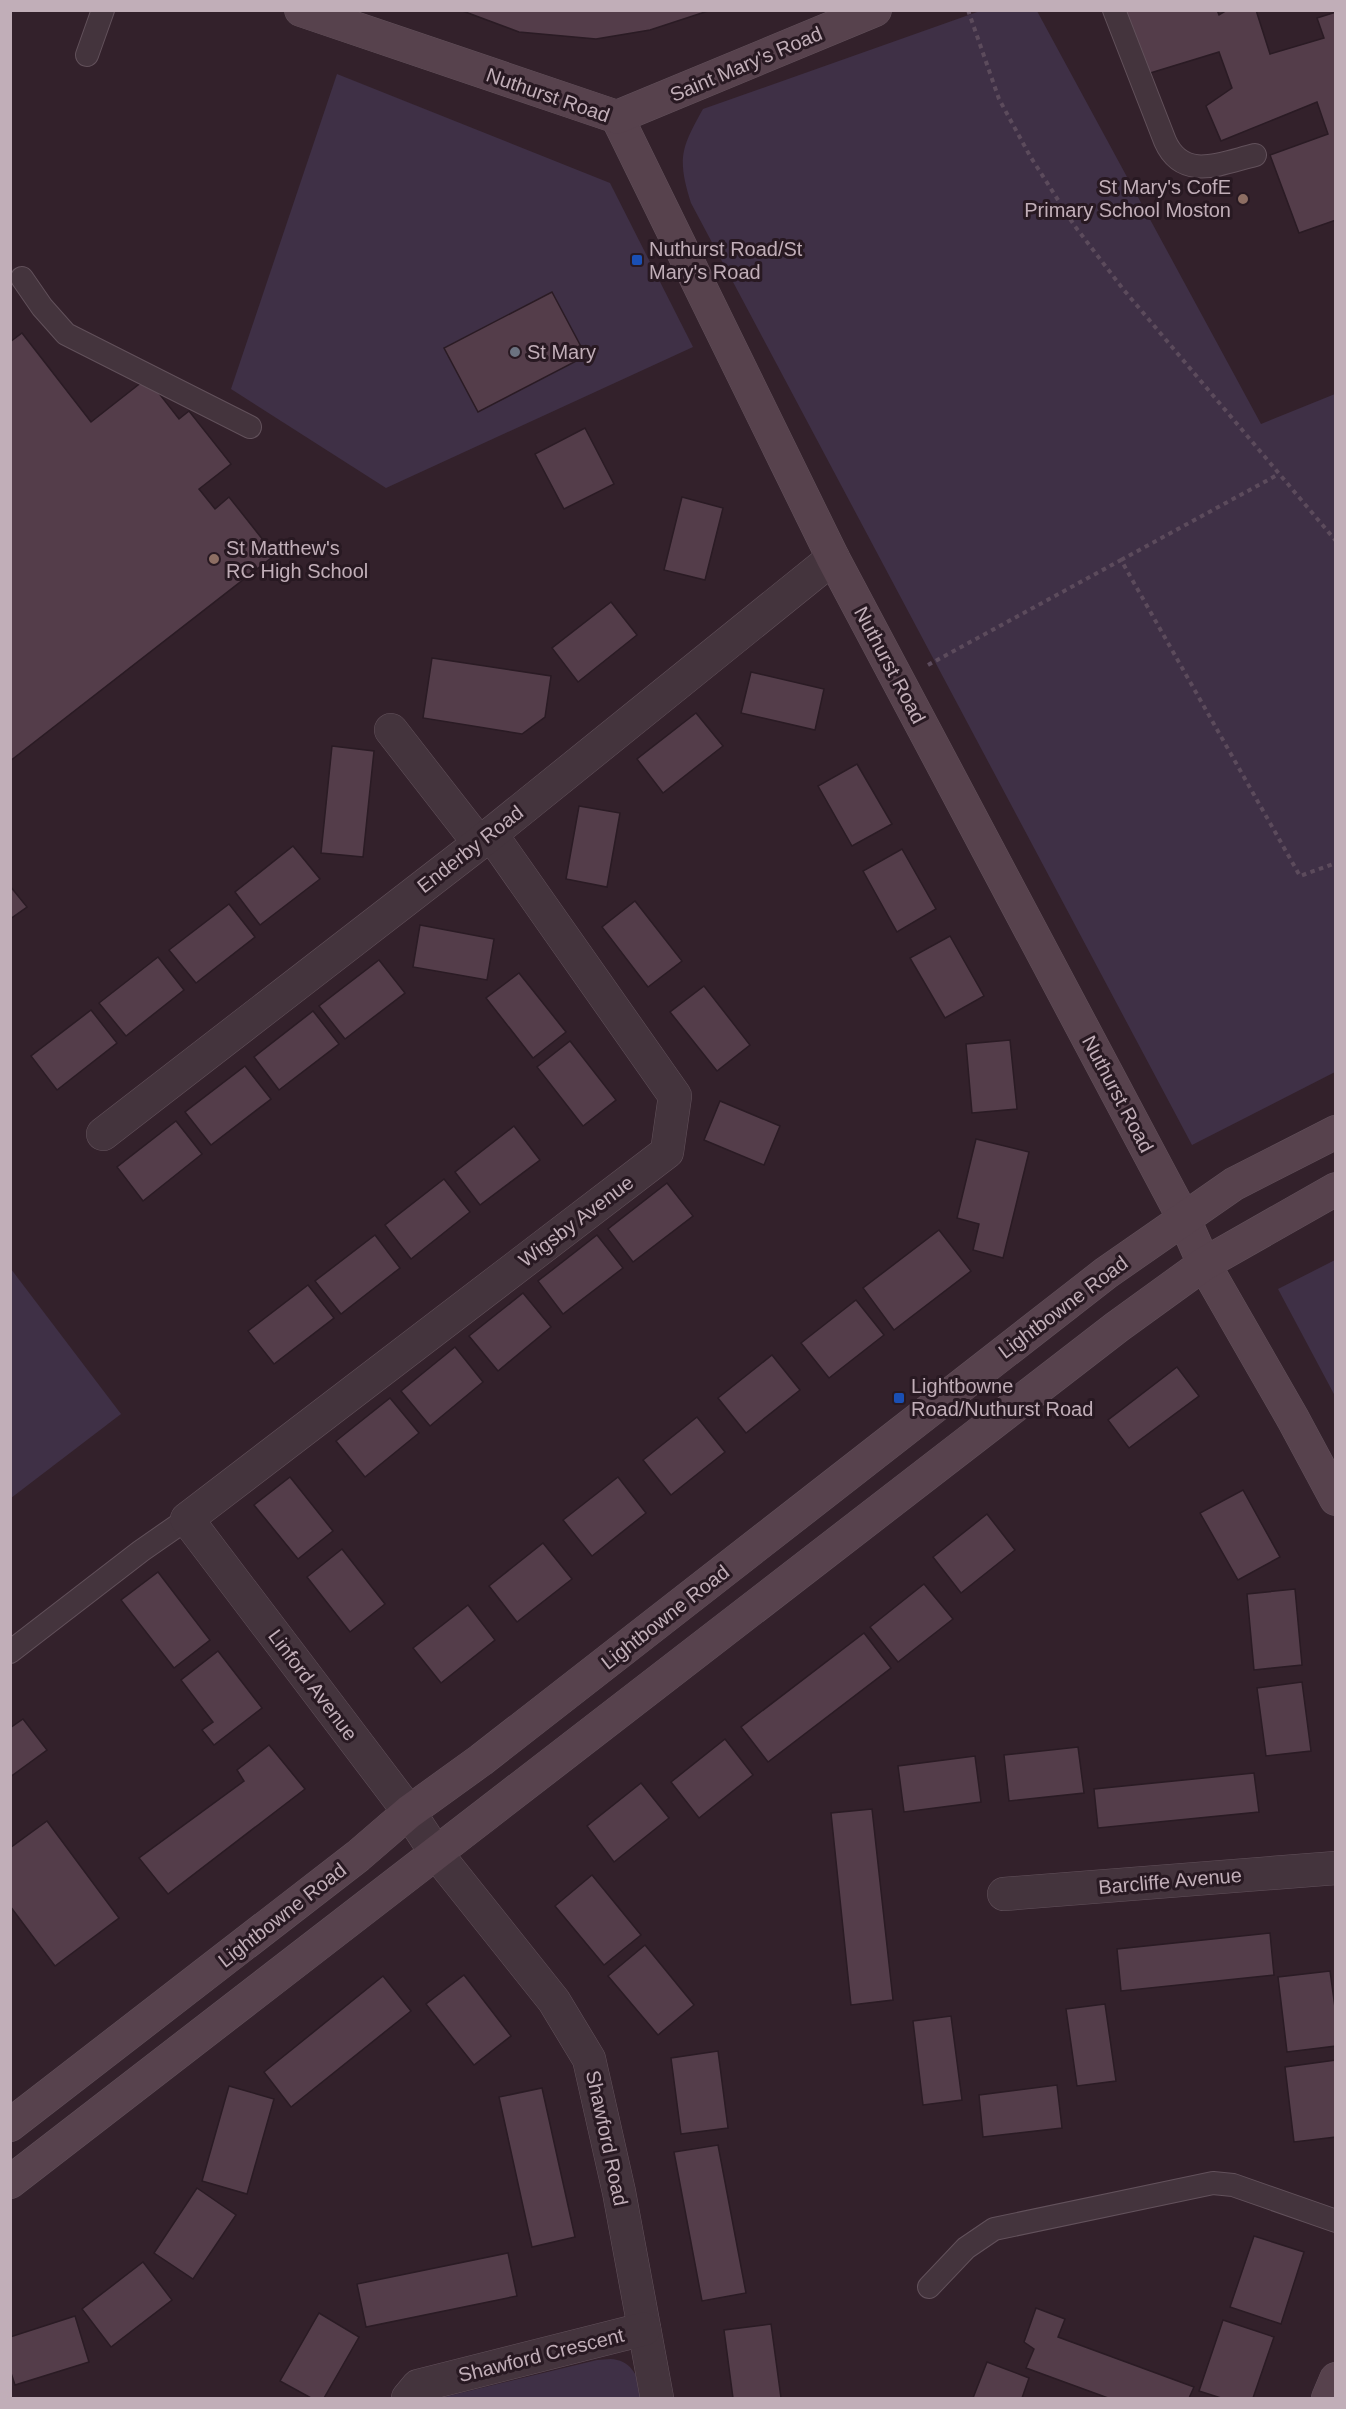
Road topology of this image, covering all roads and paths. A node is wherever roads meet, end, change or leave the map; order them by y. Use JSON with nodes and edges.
{"nodes":[{"id":1,"x":103,"y":10,"type":"edge"},
{"id":2,"x":875,"y":10,"type":"edge"},
{"id":3,"x":968,"y":10,"type":"edge"},
{"id":4,"x":1114,"y":10,"type":"edge"},
{"id":5,"x":303,"y":11,"type":"edge"},
{"id":6,"x":87,"y":55,"type":"dead end"},
{"id":7,"x":617,"y":117,"type":"junction"},
{"id":8,"x":1255,"y":155,"type":"dead end"},
{"id":9,"x":22,"y":278,"type":"dead end"},
{"id":10,"x":250,"y":427,"type":"dead end"},
{"id":11,"x":1279,"y":474,"type":"junction"},
{"id":12,"x":1335,"y":542,"type":"edge"},
{"id":13,"x":833,"y":558,"type":"junction"},
{"id":14,"x":1121,"y":560,"type":"junction"},
{"id":15,"x":898,"y":681,"type":"junction"},
{"id":16,"x":391,"y":730,"type":"dead end"},
{"id":17,"x":485,"y":839,"type":"junction"},
{"id":18,"x":1335,"y":863,"type":"edge"},
{"id":19,"x":1335,"y":1132,"type":"edge"},
{"id":20,"x":103,"y":1134,"type":"dead end"},
{"id":21,"x":1335,"y":1189,"type":"edge"},
{"id":22,"x":1184,"y":1219,"type":"junction"},
{"id":23,"x":1204,"y":1264,"type":"junction"},
{"id":24,"x":1335,"y":1499,"type":"edge"},
{"id":25,"x":187,"y":1519,"type":"junction"},
{"id":26,"x":10,"y":1652,"type":"edge"},
{"id":27,"x":409,"y":1812,"type":"junction"},
{"id":28,"x":436,"y":1853,"type":"junction"},
{"id":29,"x":1335,"y":1868,"type":"edge"},
{"id":30,"x":1004,"y":1894,"type":"dead end"},
{"id":31,"x":10,"y":2125,"type":"edge"},
{"id":32,"x":10,"y":2182,"type":"edge"},
{"id":33,"x":1335,"y":2221,"type":"edge"},
{"id":34,"x":929,"y":2287,"type":"dead end"},
{"id":35,"x":644,"y":2329,"type":"junction"},
{"id":36,"x":1335,"y":2379,"type":"edge"},
{"id":37,"x":408,"y":2398,"type":"edge"},
{"id":38,"x":657,"y":2398,"type":"edge"},
{"id":39,"x":1328,"y":2398,"type":"edge"}],
"edges":[{"from":1,"to":6,"type":"lane"},
{"from":2,"to":7,"type":"main road","name":"Saint Mary's Road"},
{"from":3,"to":11,"type":"path"},
{"from":4,"to":8,"type":"lane"},
{"from":5,"to":7,"type":"main road","name":"Nuthurst Road"},
{"from":7,"to":13,"type":"main road","name":"Nuthurst Road"},
{"from":9,"to":10,"type":"lane"},
{"from":11,"to":12,"type":"path"},
{"from":11,"to":14,"type":"path"},
{"from":13,"to":15,"type":"main road","name":"Nuthurst Road"},
{"from":13,"to":17,"type":"street","name":"Enderby Road"},
{"from":14,"to":15,"type":"path"},
{"from":14,"to":18,"type":"path"},
{"from":15,"to":22,"type":"main road","name":"Nuthurst Road"},
{"from":16,"to":17,"type":"street","name":"Wigsby Avenue"},
{"from":17,"to":20,"type":"street","name":"Enderby Road"},
{"from":17,"to":25,"type":"street","name":"Wigsby Avenue"},
{"from":19,"to":22,"type":"main road","name":"Lightbowne Road"},
{"from":21,"to":23,"type":"main road"},
{"from":22,"to":23,"type":"main road","name":"Nuthurst Road"},
{"from":22,"to":27,"type":"main road","name":"Lightbowne Road"},
{"from":23,"to":24,"type":"main road","name":"Nuthurst Road"},
{"from":23,"to":28,"type":"main road"},
{"from":25,"to":26,"type":"lane"},
{"from":25,"to":27,"type":"street","name":"Linford Avenue"},
{"from":27,"to":28,"type":"street","name":"Linford Avenue"},
{"from":27,"to":31,"type":"main road","name":"Lightbowne Road"},
{"from":28,"to":32,"type":"main road"},
{"from":28,"to":35,"type":"street","name":"Shawford Road"},
{"from":29,"to":30,"type":"street","name":"Barcliffe Avenue"},
{"from":33,"to":34,"type":"lane"},
{"from":35,"to":37,"type":"street","name":"Shawford Crescent"},
{"from":35,"to":38,"type":"street","name":"Shawford Road"},
{"from":36,"to":39,"type":"main road"}]}
